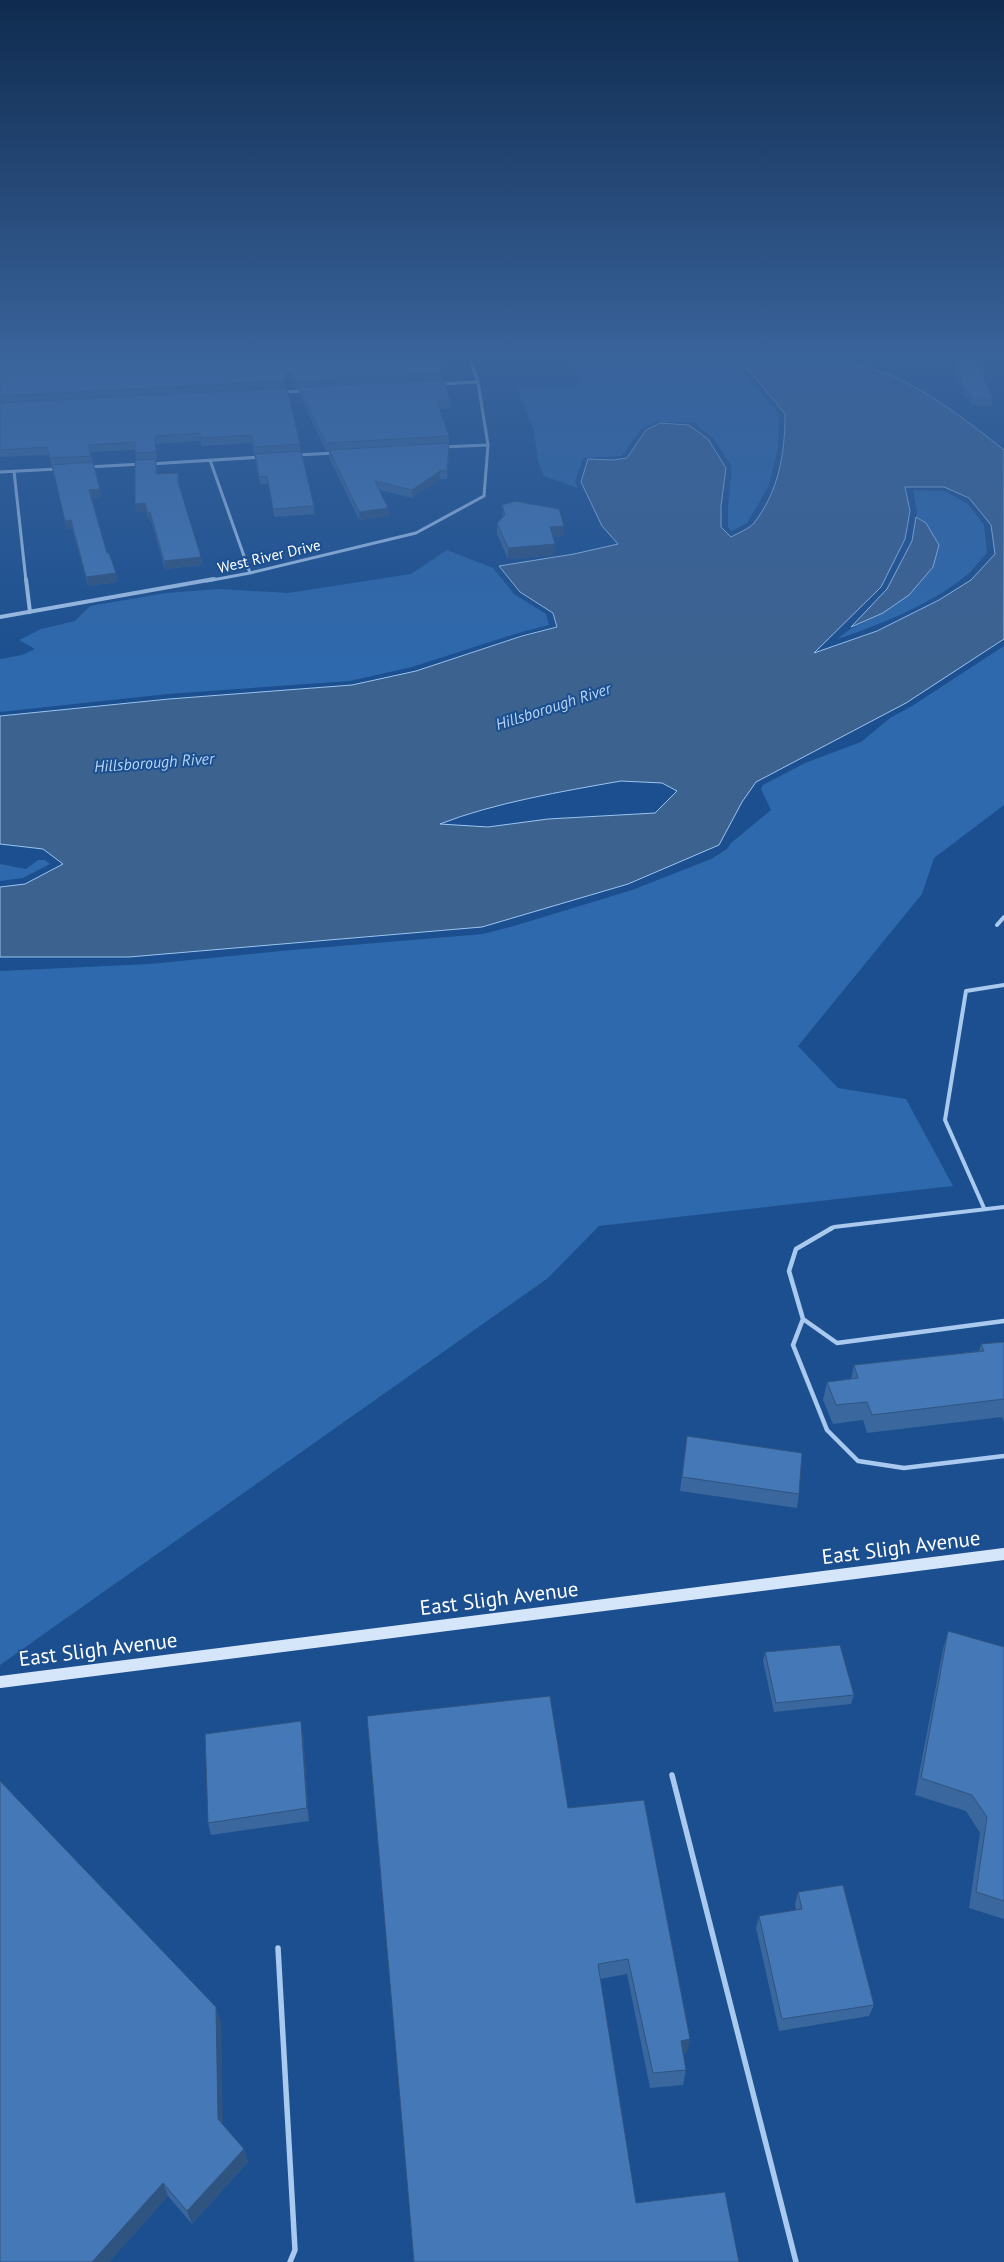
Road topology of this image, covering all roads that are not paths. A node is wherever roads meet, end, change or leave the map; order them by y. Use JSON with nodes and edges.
{"nodes":[{"id":1,"x":238,"y":459,"type":"edge"},
{"id":2,"x":487,"y":459,"type":"edge"},
{"id":3,"x":210,"y":460,"type":"junction"},
{"id":4,"x":83,"y":468,"type":"edge"},
{"id":5,"x":63,"y":469,"type":"edge"},
{"id":6,"x":0,"y":472,"type":"edge"},
{"id":7,"x":14,"y":472,"type":"junction"},
{"id":8,"x":250,"y":573,"type":"junction"},
{"id":9,"x":30,"y":612,"type":"junction"},
{"id":10,"x":0,"y":617,"type":"edge"},
{"id":11,"x":1004,"y":918,"type":"edge"},
{"id":12,"x":997,"y":925,"type":"dead end"},
{"id":13,"x":1004,"y":985,"type":"edge"},
{"id":14,"x":1004,"y":1207,"type":"edge"},
{"id":15,"x":984,"y":1208,"type":"junction"},
{"id":16,"x":804,"y":1319,"type":"junction"},
{"id":17,"x":1004,"y":1321,"type":"edge"},
{"id":18,"x":1004,"y":1456,"type":"edge"},
{"id":19,"x":1004,"y":1554,"type":"edge"},
{"id":20,"x":0,"y":1682,"type":"edge"},
{"id":21,"x":672,"y":1775,"type":"dead end"},
{"id":22,"x":278,"y":1948,"type":"dead end"},
{"id":23,"x":290,"y":2262,"type":"edge"},
{"id":24,"x":796,"y":2262,"type":"edge"}],
"edges":[{"from":1,"to":3,"type":"street"},
{"from":2,"to":8,"type":"street","name":"West River Drive"},
{"from":3,"to":4,"type":"street"},
{"from":3,"to":8,"type":"street"},
{"from":5,"to":7,"type":"street"},
{"from":6,"to":7,"type":"street"},
{"from":7,"to":9,"type":"street"},
{"from":8,"to":9,"type":"street","name":"West River Drive"},
{"from":9,"to":10,"type":"street","name":"West River Drive"},
{"from":11,"to":12,"type":"lane"},
{"from":13,"to":15,"type":"lane"},
{"from":14,"to":15,"type":"lane"},
{"from":15,"to":16,"type":"lane"},
{"from":16,"to":17,"type":"lane"},
{"from":16,"to":18,"type":"lane"},
{"from":19,"to":20,"type":"street","name":"East Sligh Avenue"},
{"from":21,"to":24,"type":"lane"},
{"from":22,"to":23,"type":"lane"}]}
